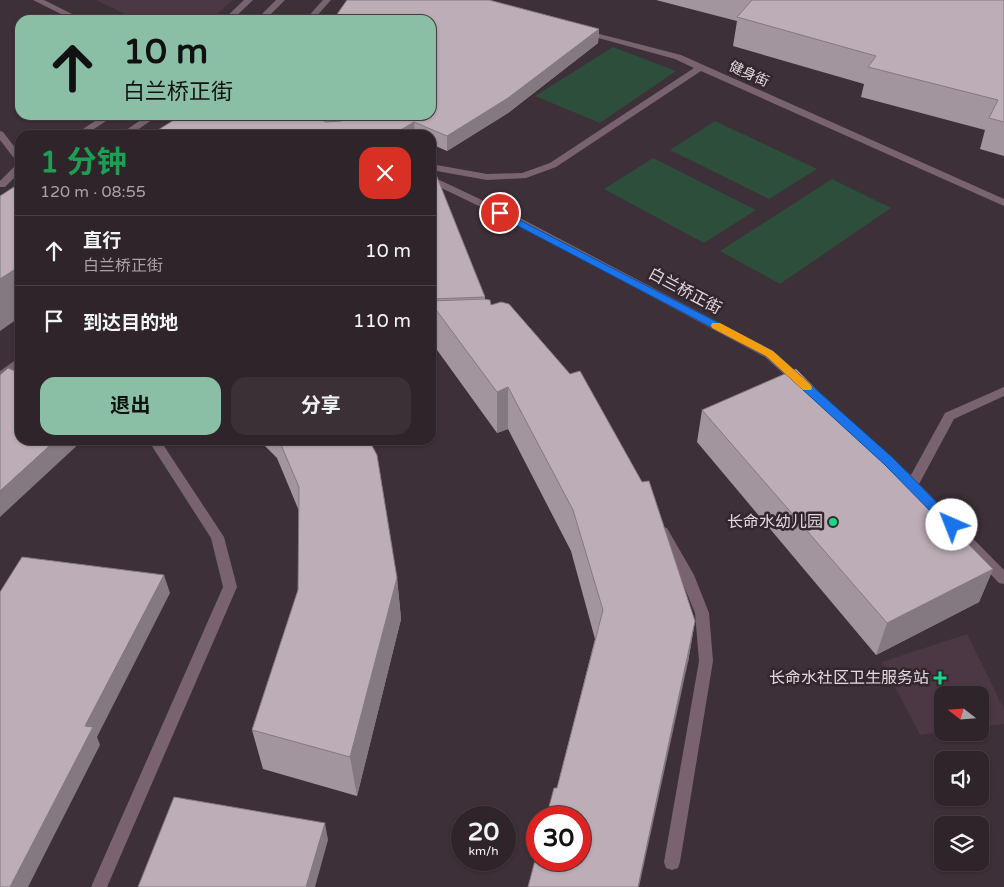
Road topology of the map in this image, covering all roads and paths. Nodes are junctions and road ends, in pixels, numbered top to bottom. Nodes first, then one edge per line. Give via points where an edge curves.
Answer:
1 (38, 0) edge
2 (248, 0) edge
3 (281, 0) edge
4 (327, 0) edge
5 (70, 15) edge
6 (232, 15) edge
7 (265, 15) edge
8 (314, 15) edge
9 (575, 28) edge
10 (701, 67) junction
11 (102, 120) edge
12 (146, 120) edge
13 (87, 130) edge
14 (132, 130) edge
15 (0, 134) edge
16 (15, 154) edge
17 (436, 168) edge
18 (15, 171) edge
19 (15, 176) edge
20 (436, 181) edge
21 (1, 185) edge
22 (1004, 203) edge
23 (15, 365) edge
24 (0, 377) edge
25 (1004, 391) edge
26 (811, 392) edge
27 (846, 423) edge
28 (157, 445) edge
29 (912, 485) junction
30 (653, 517) edge
31 (1004, 579) edge
32 (672, 862) dead end
33 (99, 887) edge

1 - 5 street
2 - 6 street
3 - 7 street
4 - 8 street
9 - 10 street, 健身街 via 678,57
10 - 17 street via 553,165 522,176 488,177
10 - 22 street, 健身街
11 - 13 street
12 - 14 street
15 - 16 street
18 - 21 street
19 - 21 street
20 - 26 street, 白兰桥正街 via 518,221 769,354
23 - 24 street
25 - 29 street via 949,416
27 - 29 street
28 - 33 street via 217,537 230,587
29 - 31 street
30 - 32 street via 687,575 702,613 706,662

